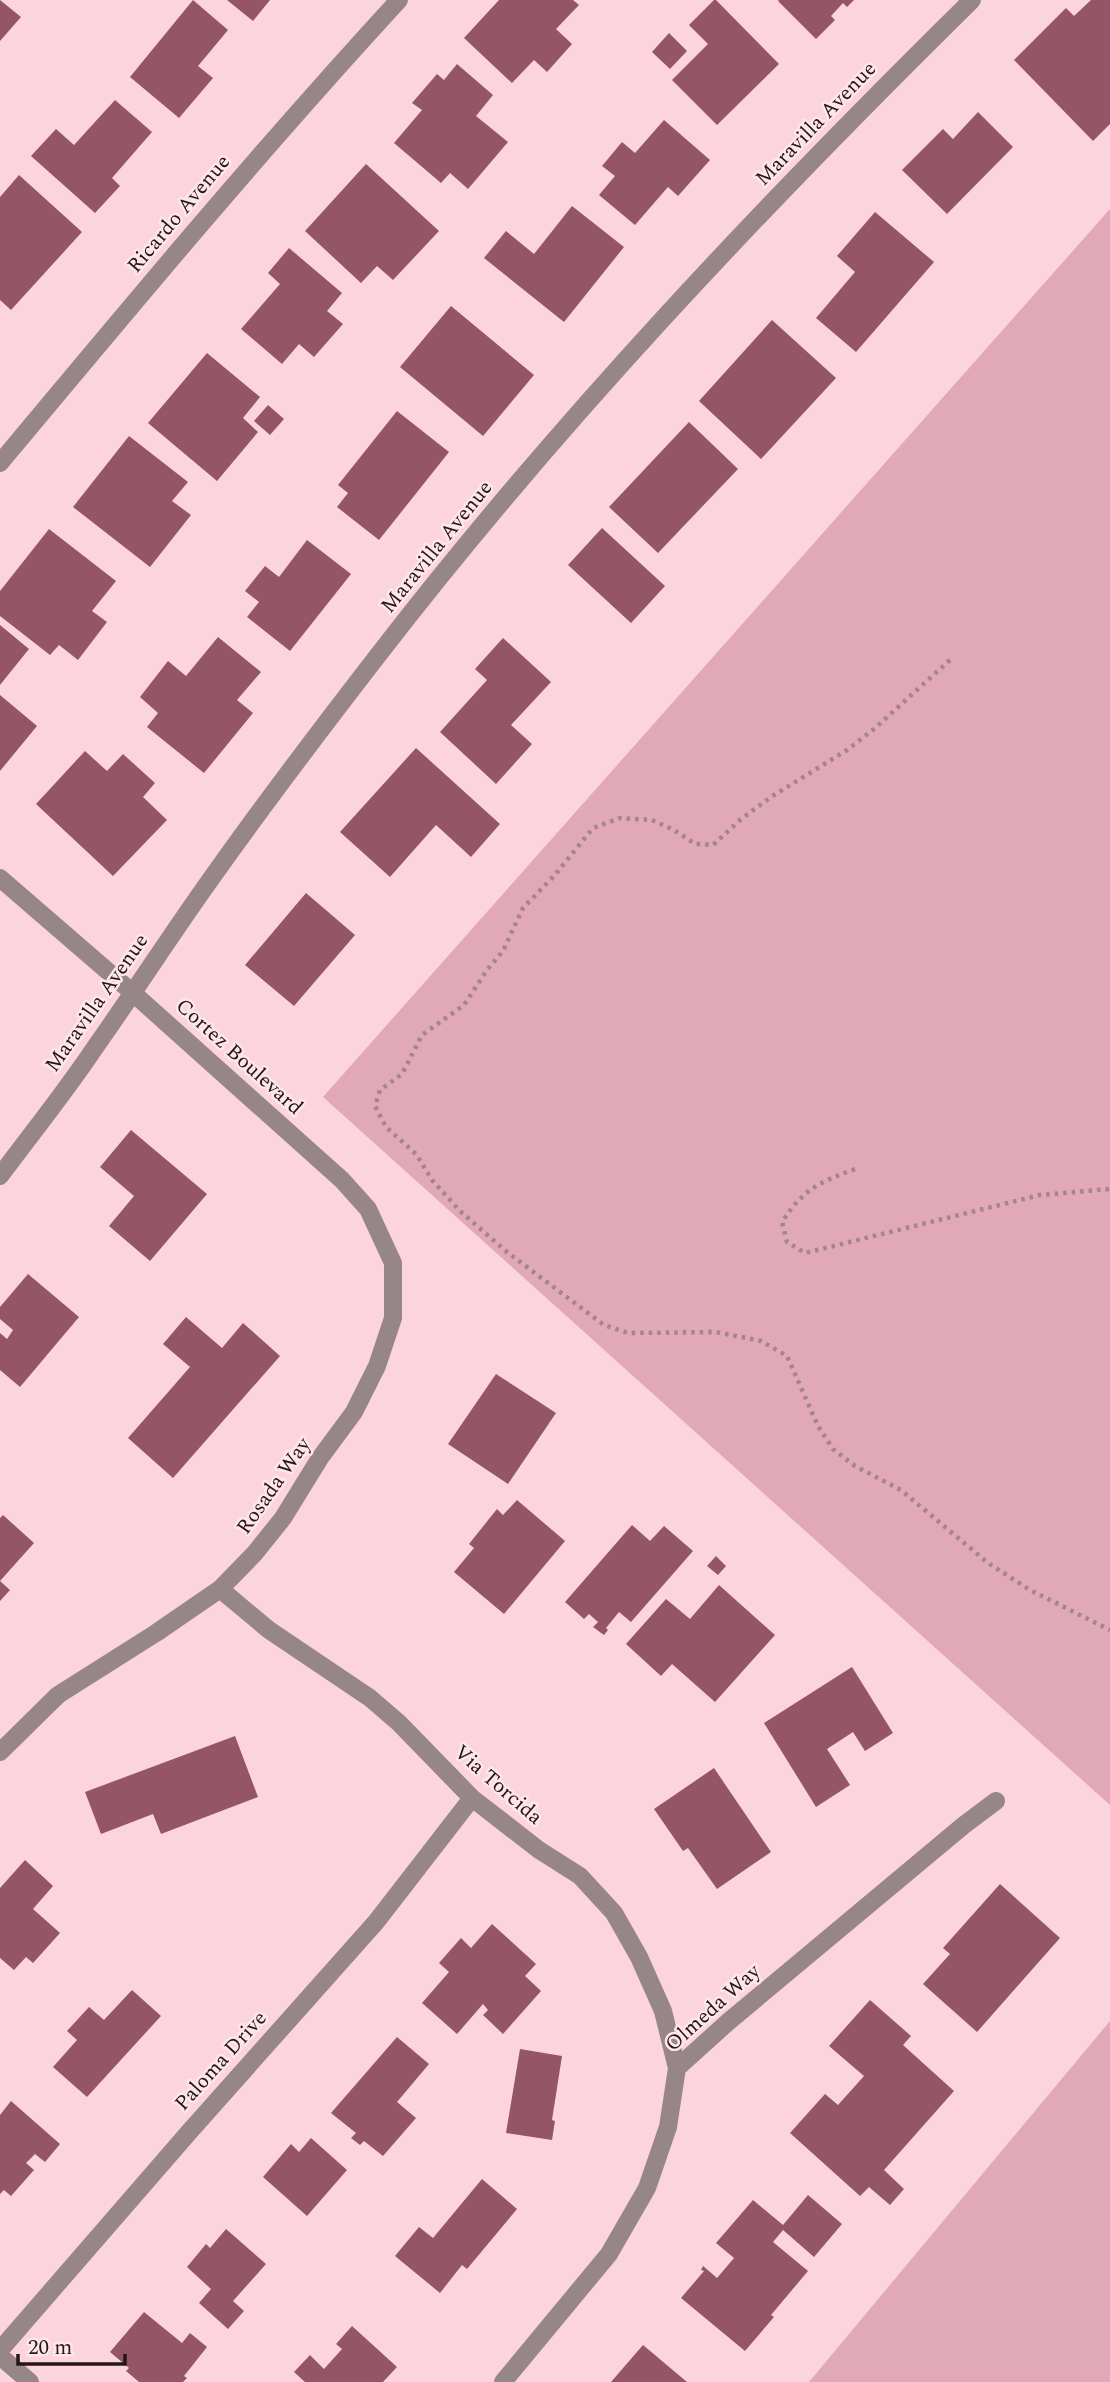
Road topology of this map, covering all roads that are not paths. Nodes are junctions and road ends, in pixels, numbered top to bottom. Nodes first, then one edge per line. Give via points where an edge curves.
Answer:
1 (399, 0) edge
2 (972, 0) edge
3 (0, 463) edge
4 (0, 878) edge
5 (132, 993) junction
6 (0, 1176) edge
7 (393, 1304) joint
8 (220, 1589) junction
9 (0, 1752) edge
10 (471, 1798) junction
11 (996, 1801) dead end
12 (677, 2068) junction
13 (0, 2350) edge
14 (0, 2356) edge
15 (30, 2382) edge
16 (503, 2382) edge

1 - 3 street, Ricardo Avenue via 190,235
2 - 5 street, Maravilla Avenue via 830,140 540,457 300,757
4 - 5 street, Cortez Boulevard
5 - 6 street, Maravilla Avenue
5 - 7 street, Cortez Boulevard via 342,1180 368,1209 393,1263
7 - 8 street, Rosada Way via 377,1366 354,1412 283,1518
8 - 9 street, Rosada Way via 58,1695
8 - 10 street, Via Torcida via 269,1630 370,1698
10 - 12 street, Via Torcida via 580,1876 614,1913 663,2011
10 - 13 street, Paloma Drive via 376,1922
11 - 12 street, Olmeda Way
12 - 16 street, Olmeda Way via 668,2127 647,2188 609,2254
14 - 15 street

